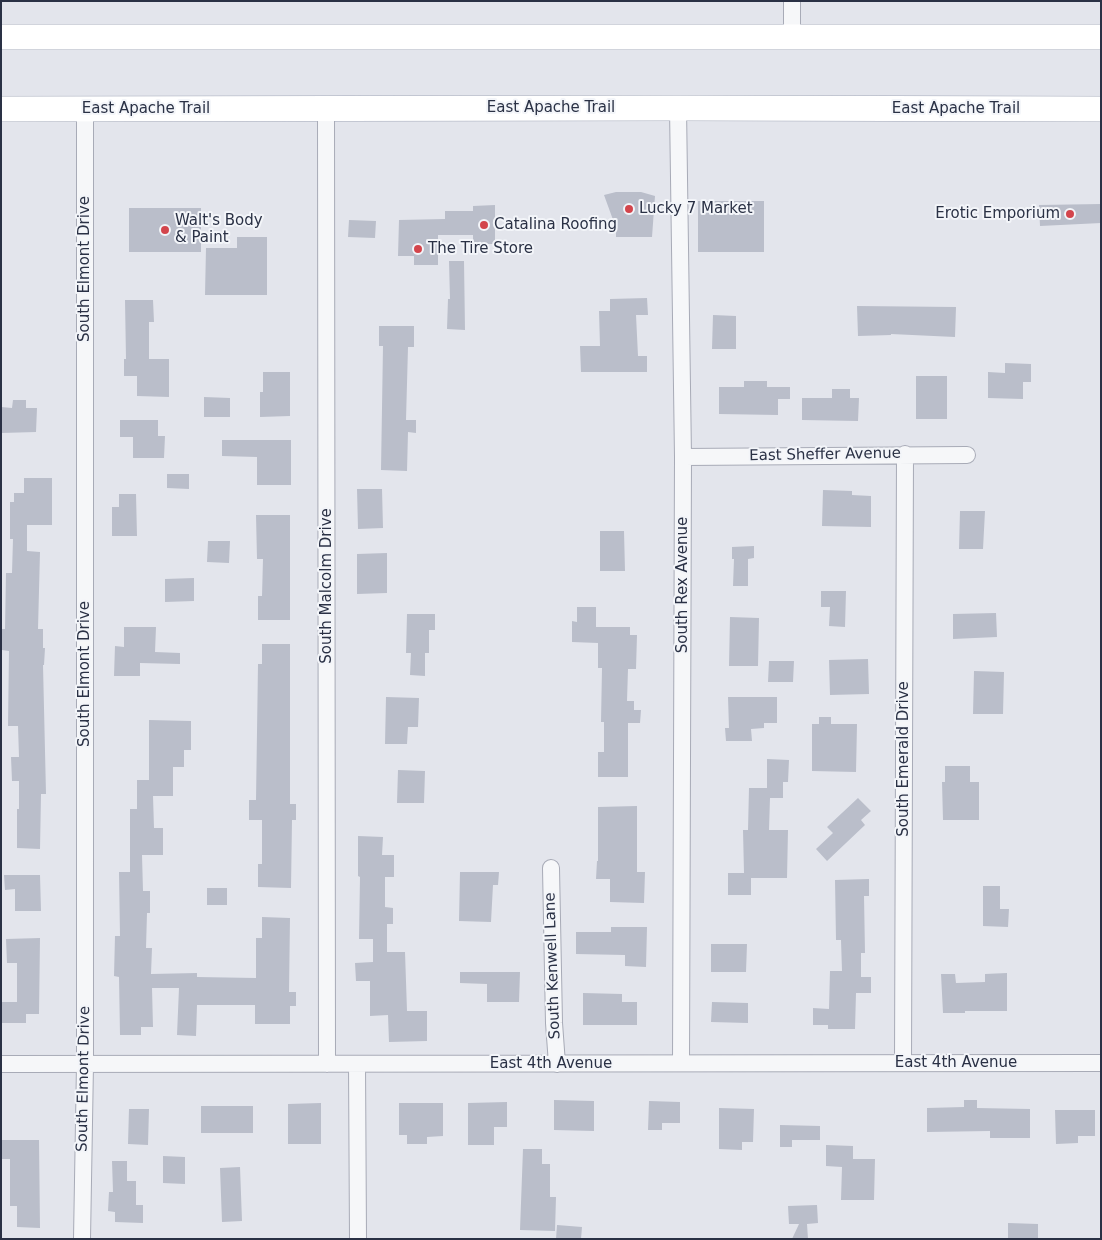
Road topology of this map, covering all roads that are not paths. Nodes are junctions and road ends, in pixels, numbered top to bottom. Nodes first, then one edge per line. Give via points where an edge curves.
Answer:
1 (792, 1) edge
2 (1, 37) edge
3 (792, 37) junction
4 (1101, 37) edge
5 (326, 108) junction
6 (678, 108) junction
7 (1, 109) edge
8 (1101, 109) edge
9 (85, 110) junction
10 (905, 454) junction
11 (967, 455) dead end
12 (683, 457) junction
13 (551, 868) dead end
14 (682, 1063) junction
15 (1, 1064) edge
16 (85, 1064) junction
17 (327, 1064) junction
18 (358, 1064) junction
19 (557, 1064) junction
20 (903, 1064) junction
21 (1101, 1064) edge
22 (82, 1239) edge
23 (358, 1239) edge

1 - 3 street
2 - 3 main road
3 - 4 main road
5 - 6 main road, East Apache Trail
5 - 9 main road, East Apache Trail
5 - 17 street, South Malcolm Drive
6 - 8 main road, East Apache Trail
6 - 12 street, South Rex Avenue
7 - 9 main road, East Apache Trail
9 - 16 street, South Elmont Drive
10 - 11 street, East Sheffer Avenue
10 - 12 street, East Sheffer Avenue
10 - 20 street, South Emerald Drive
12 - 14 street, South Rex Avenue
13 - 19 street, South Kenwell Lane
14 - 19 street, East 4th Avenue
14 - 20 street, East 4th Avenue
15 - 16 street, East 4th Avenue
16 - 17 street, East 4th Avenue
16 - 22 street, South Elmont Drive
17 - 18 street, East 4th Avenue
18 - 19 street, East 4th Avenue
18 - 23 street
20 - 21 street, East 4th Avenue

